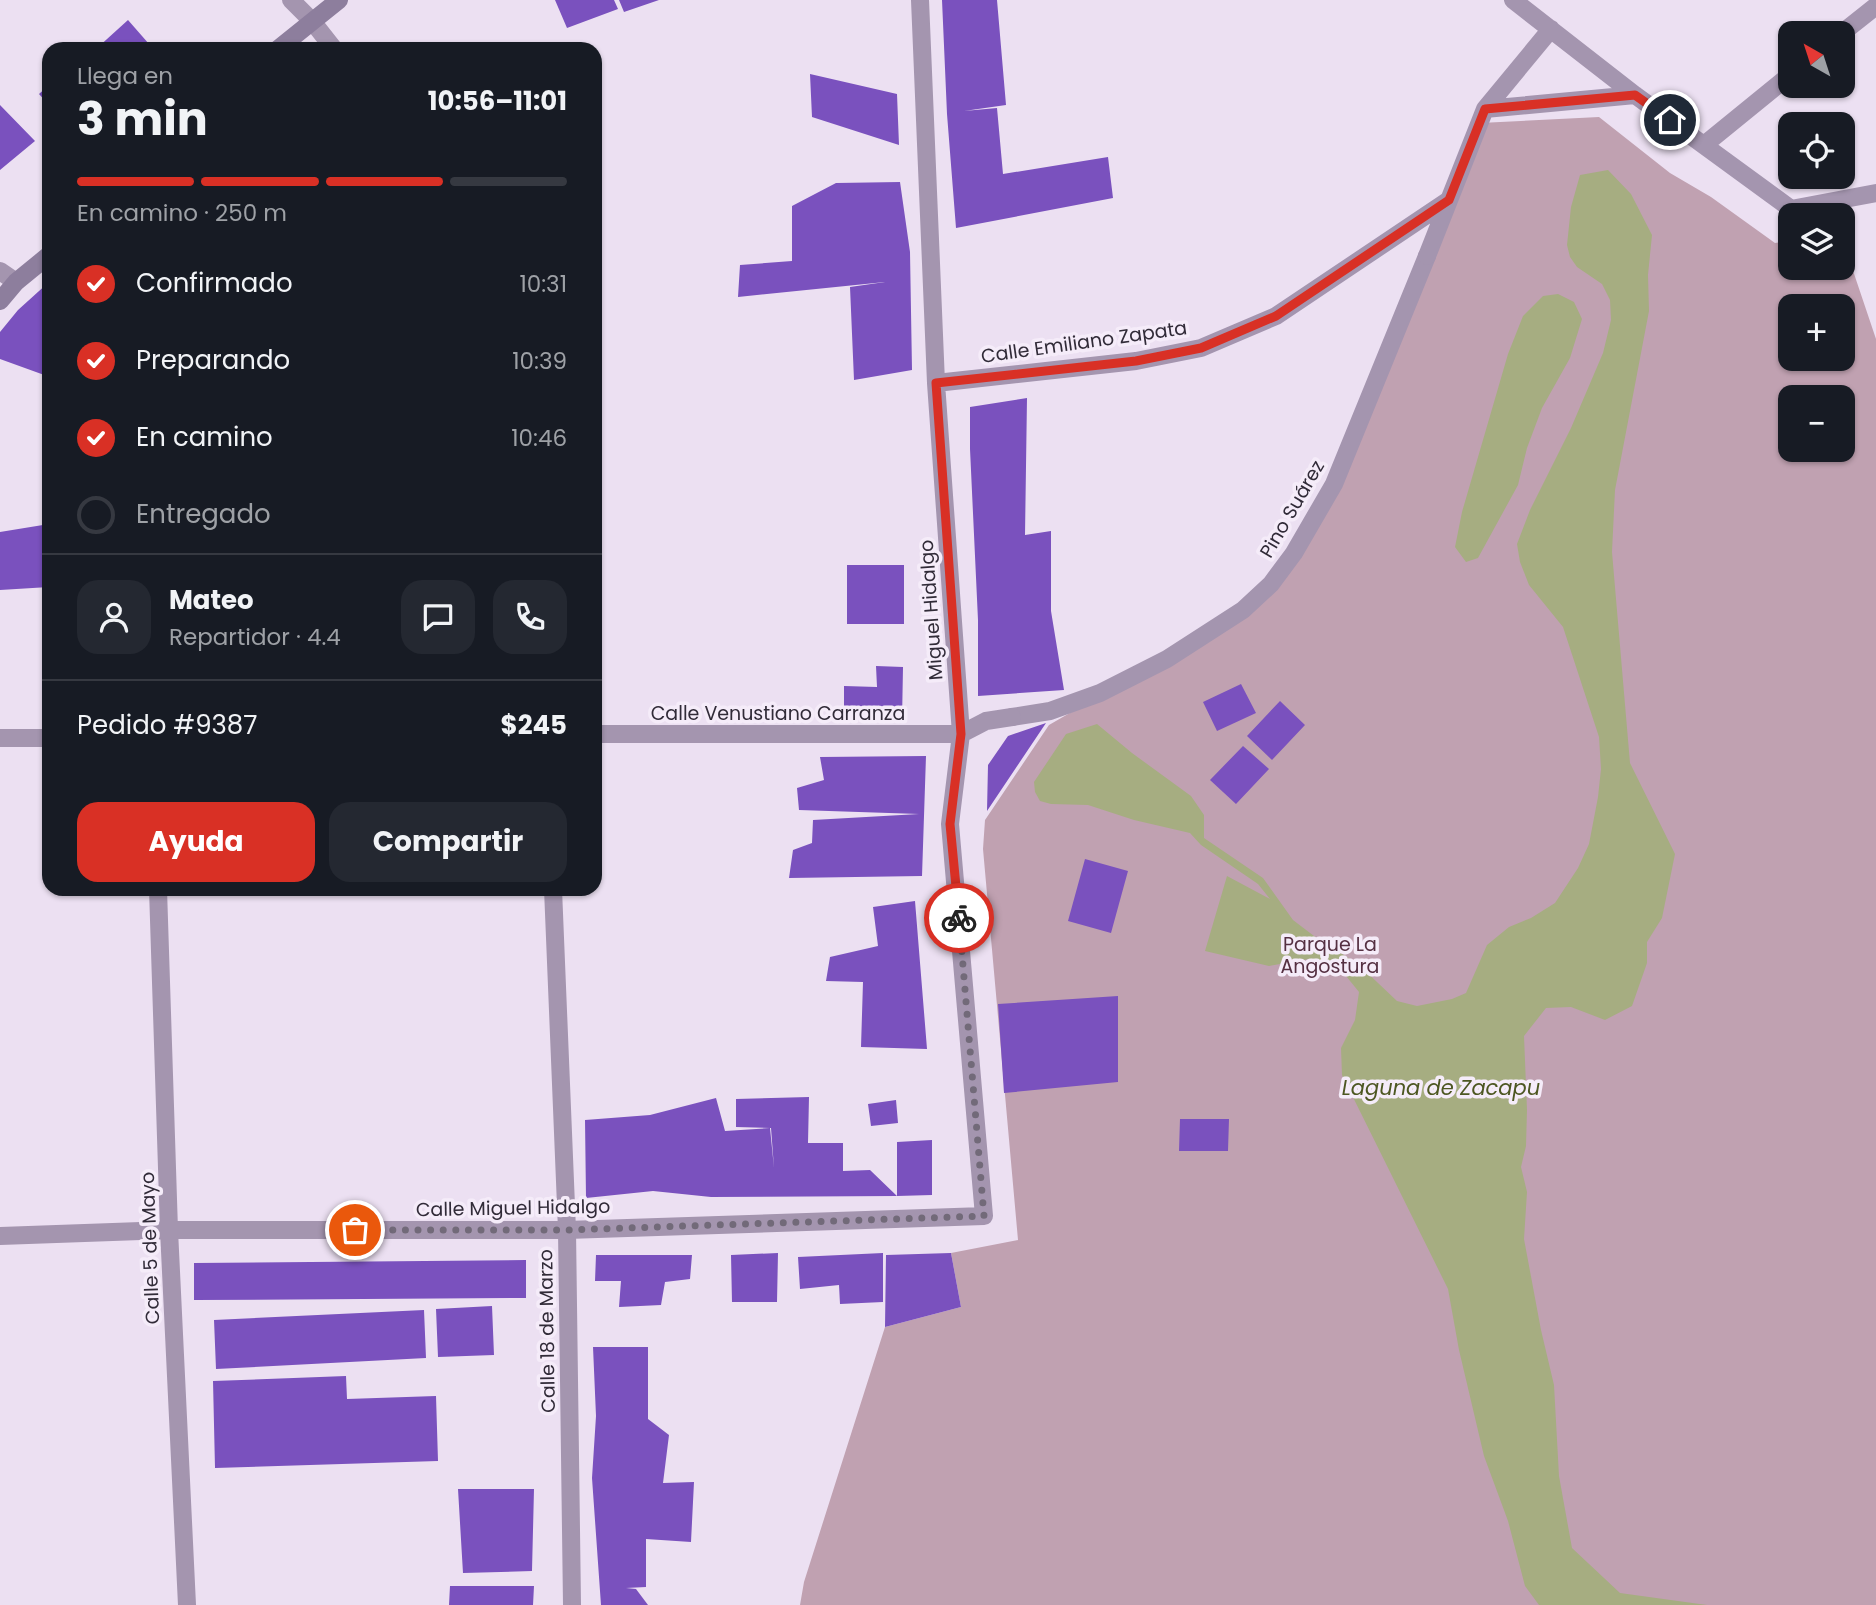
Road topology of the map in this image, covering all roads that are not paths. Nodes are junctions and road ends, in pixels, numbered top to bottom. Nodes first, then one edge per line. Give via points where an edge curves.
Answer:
1 (291, 0) edge
2 (339, 0) edge
3 (920, 0) edge
4 (1513, 0) edge
5 (1876, 6) edge
6 (312, 21) junction
7 (1855, 23) edge
8 (1551, 29) junction
9 (286, 42) edge
10 (328, 42) edge
11 (1778, 85) edge
12 (1635, 95) junction
13 (1485, 109) junction
14 (1704, 145) junction
15 (1876, 193) edge
16 (1449, 200) junction
17 (42, 261) edge
18 (0, 271) edge
19 (16, 282) junction
20 (0, 301) edge
21 (936, 383) junction
22 (602, 734) edge
23 (961, 734) junction
24 (0, 738) edge
25 (42, 738) edge
26 (158, 896) edge
27 (553, 896) edge
28 (984, 1216) joint
29 (169, 1230) junction
30 (567, 1230) junction
31 (0, 1236) edge
32 (187, 1605) edge
33 (572, 1605) edge

1 - 6 street
2 - 6 main road
3 - 21 street, Miguel Hidalgo
4 - 8 street
5 - 7 street
6 - 9 main road
6 - 10 street
8 - 12 street
8 - 13 street, Pino Suárez
11 - 14 street
12 - 13 street
12 - 14 street
13 - 16 street, Pino Suárez
14 - 15 street via 1791,209
16 - 21 street, Calle Emiliano Zapata via 1276,316 1201,348 1136,361
16 - 23 street, Pino Suárez via 1334,484 1271,584 1243,610 1167,659 1100,693 1050,711 986,721
17 - 19 main road
18 - 19 street
19 - 20 main road
21 - 23 street, Miguel Hidalgo
22 - 23 street, Calle Venustiano Carranza
23 - 28 street, Miguel Hidalgo via 950,824
24 - 25 street
26 - 29 street, Calle 5 de Mayo
27 - 30 street, Calle 18 de Marzo
28 - 30 street, Calle Miguel Hidalgo
29 - 30 street, Calle Miguel Hidalgo
29 - 31 street, Calle Miguel Hidalgo
29 - 32 street, Calle 5 de Mayo
30 - 33 street, Calle 18 de Marzo

